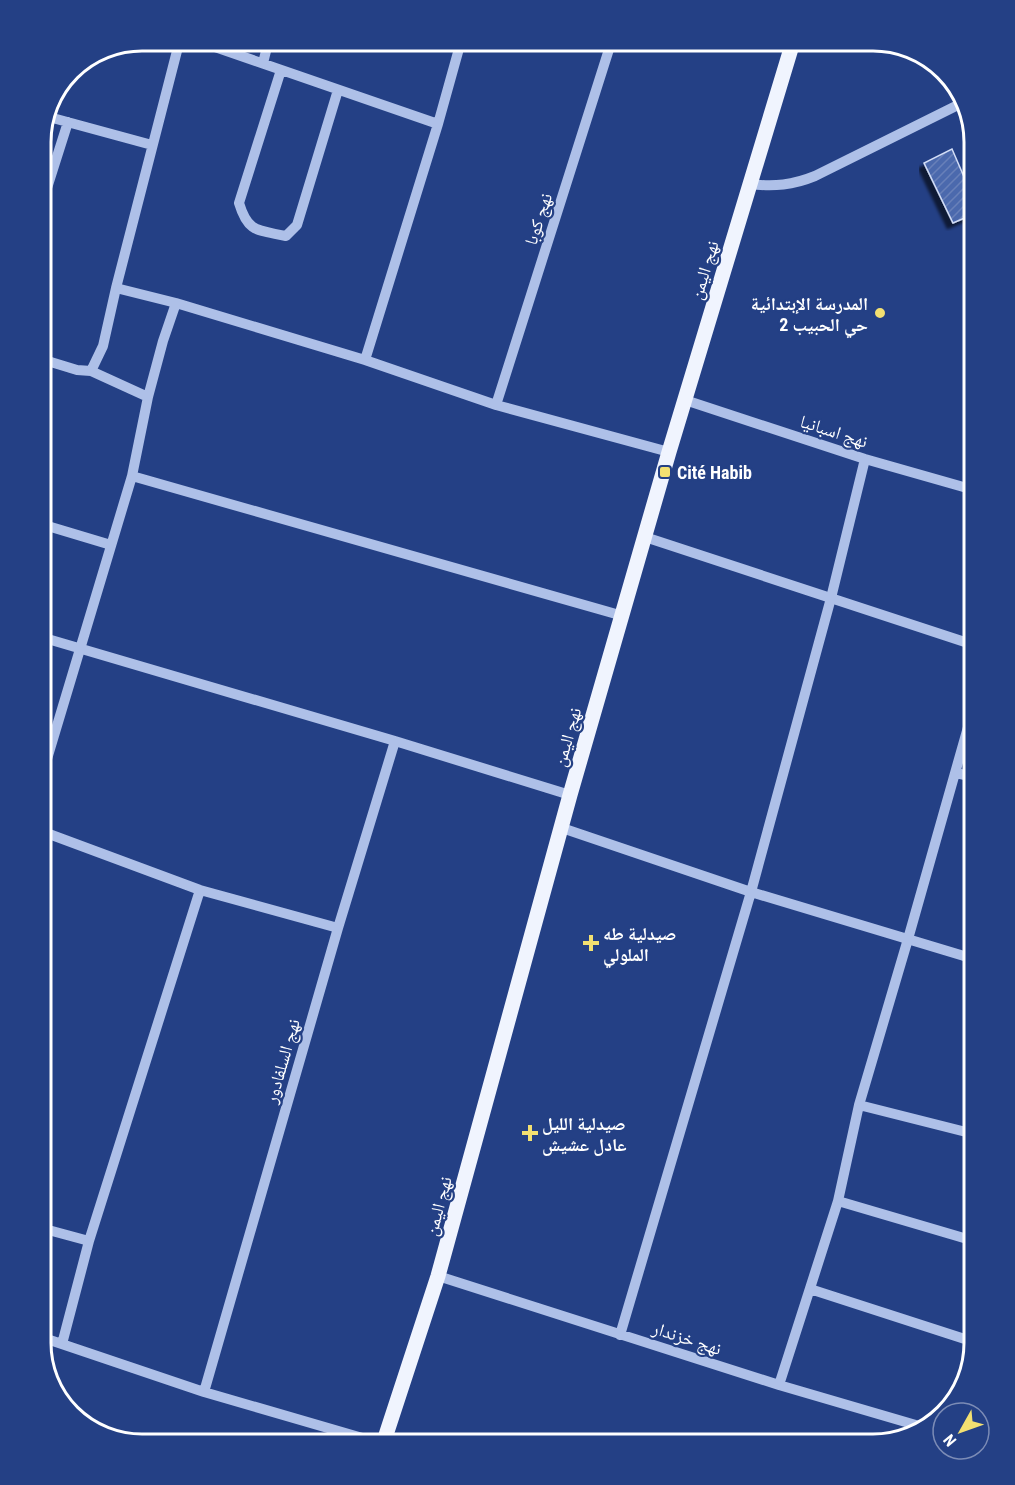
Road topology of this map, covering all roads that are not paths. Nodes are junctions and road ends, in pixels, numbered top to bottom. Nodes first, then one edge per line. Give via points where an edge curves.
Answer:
1 (177, 51) edge
2 (227, 51) edge
3 (266, 51) edge
4 (458, 51) edge
5 (608, 51) edge
6 (791, 51) edge
7 (262, 63) junction
8 (281, 70) junction
9 (338, 90) junction
10 (956, 106) edge
11 (55, 118) edge
12 (68, 122) junction
13 (438, 124) junction
14 (152, 145) junction
15 (51, 176) edge
16 (750, 183) junction
17 (116, 288) junction
18 (176, 303) junction
19 (365, 360) junction
20 (51, 362) edge
21 (91, 371) junction
22 (148, 397) junction
23 (685, 400) junction
24 (496, 405) junction
25 (669, 452) junction
26 (865, 459) junction
27 (132, 476) junction
28 (964, 487) edge
29 (51, 527) edge
30 (645, 537) junction
31 (111, 545) junction
32 (831, 598) junction
33 (622, 615) junction
34 (51, 640) edge
35 (964, 641) edge
36 (80, 648) junction
37 (395, 741) junction
38 (964, 744) edge
39 (51, 745) edge
40 (956, 772) junction
41 (964, 774) edge
42 (570, 795) junction
43 (561, 828) junction
44 (51, 835) edge
45 (200, 890) junction
46 (751, 892) junction
47 (338, 928) junction
48 (908, 939) junction
49 (964, 955) edge
50 (859, 1105) junction
51 (964, 1131) edge
52 (838, 1201) junction
53 (51, 1231) edge
54 (964, 1238) edge
55 (89, 1241) junction
56 (438, 1276) junction
57 (810, 1289) junction
58 (620, 1335) junction
59 (964, 1338) edge
60 (51, 1340) edge
61 (62, 1344) junction
62 (779, 1385) junction
63 (204, 1392) junction
64 (913, 1424) edge
65 (349, 1434) edge
66 (386, 1434) edge

1 - 14 street
2 - 7 street
3 - 7 street
4 - 13 street
5 - 24 street, نهج كوبا
6 - 16 main road, نهج اليمن
7 - 8 street
8 - 9 street
8 - 9 street via 239,203 243,217 254,229 286,236 297,225
9 - 13 street
10 - 16 street via 800,182 783,186
11 - 12 street
12 - 14 street
12 - 15 street
13 - 19 street
14 - 17 street
16 - 23 main road, نهج اليمن
17 - 18 street
17 - 21 street via 103,346
18 - 19 street
18 - 22 street
19 - 24 street
20 - 21 street
21 - 22 street
22 - 27 street
23 - 25 main road, نهج اليمن
23 - 26 street, نهج اسبانيا
24 - 25 street
25 - 30 main road, نهج اليمن
26 - 28 street, نهج اسبانيا
26 - 32 street
27 - 31 street
27 - 33 street
29 - 31 street
30 - 32 street
30 - 33 main road, نهج اليمن
31 - 36 street
32 - 35 street
32 - 46 street
33 - 42 main road, نهج اليمن
34 - 36 street
36 - 37 street
36 - 39 street
37 - 42 street
37 - 47 street, نهج السلفادور
38 - 40 street
40 - 41 street
40 - 48 street
42 - 43 main road, نهج اليمن
43 - 46 street
43 - 56 main road, نهج اليمن
44 - 45 street
45 - 47 street
45 - 55 street
46 - 48 street
46 - 58 street
47 - 63 street, نهج السلفادور
48 - 49 street
48 - 50 street
50 - 51 street
50 - 52 street
52 - 54 street
52 - 57 street
53 - 55 street
55 - 61 street
56 - 58 street, نهج خزندار
56 - 66 main road, نهج اليمن
57 - 59 street
57 - 62 street
58 - 62 street, نهج خزندار
60 - 61 street
61 - 63 street
62 - 64 street, نهج خزندار
63 - 65 street

